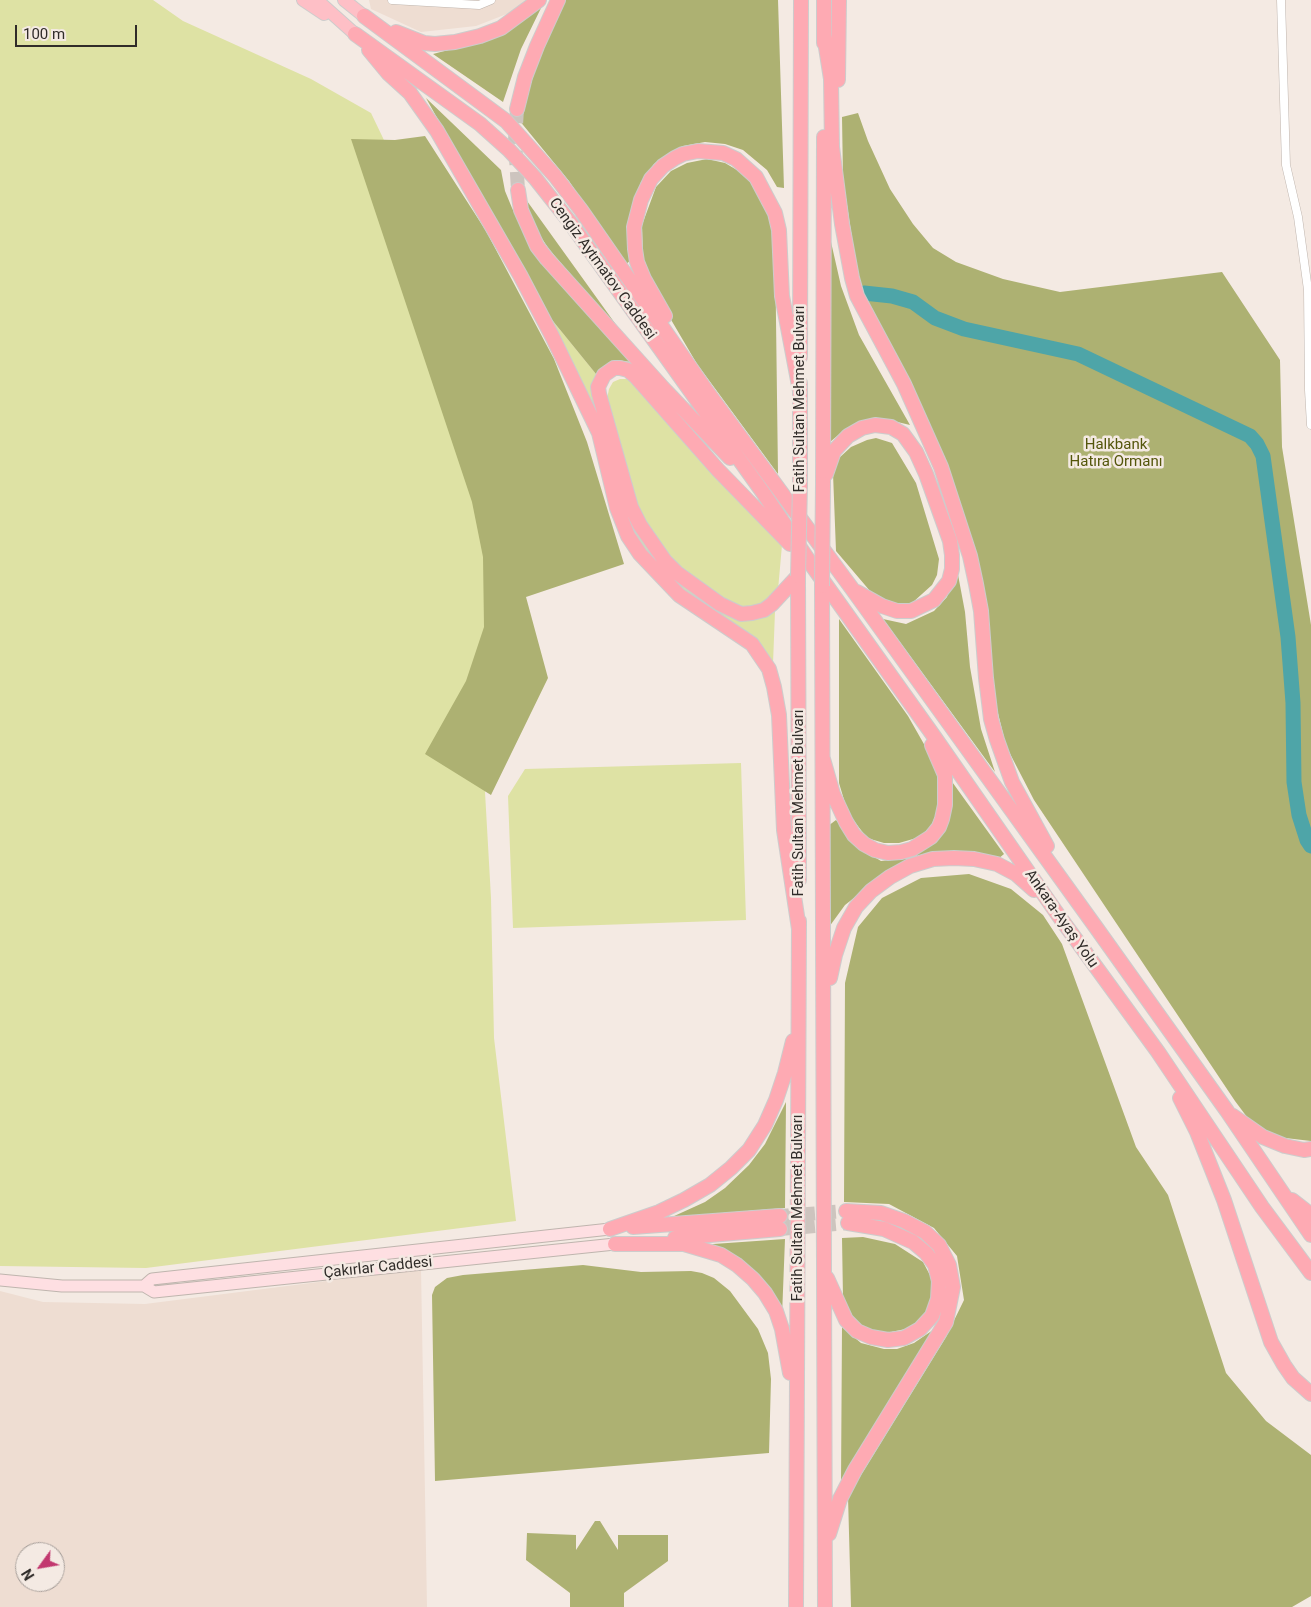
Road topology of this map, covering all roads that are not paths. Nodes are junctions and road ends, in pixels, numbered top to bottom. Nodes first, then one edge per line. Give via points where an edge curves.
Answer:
1 (303, 0) edge
2 (317, 0) edge
3 (344, 0) edge
4 (392, 0) edge
5 (490, 0) edge
6 (539, 0) edge
7 (558, 0) edge
8 (801, 0) edge
9 (824, 0) edge
10 (839, 0) edge
11 (1281, 0) edge
12 (364, 16) junction
13 (342, 22) junction
14 (355, 34) junction
15 (824, 34) junction
16 (518, 109) tunnel mouth
17 (837, 180) junction
18 (518, 190) tunnel mouth
19 (800, 392) junction
20 (708, 393) junction
21 (1311, 425) edge
22 (822, 484) junction
23 (764, 494) junction
24 (812, 535) joint
25 (812, 564) junction
26 (798, 576) junction
27 (853, 590) junction
28 (823, 759) junction
29 (1060, 919) junction
30 (1095, 926) junction
31 (799, 929) junction
32 (824, 1008) junction
33 (799, 1018) junction
34 (1158, 1052) junction
35 (1226, 1111) junction
36 (1311, 1149) edge
37 (1280, 1190) junction
38 (1311, 1214) edge
39 (610, 1228) junction
40 (1311, 1235) edge
41 (537, 1236) junction
42 (615, 1244) junction
43 (539, 1252) junction
44 (824, 1273) junction
45 (1311, 1273) edge
46 (0, 1280) edge
47 (144, 1286) junction
48 (1311, 1394) edge
49 (796, 1406) junction
50 (825, 1546) junction
51 (796, 1607) edge
52 (825, 1607) edge

1 - 13 main road, Cengiz Aytmatov Caddesi via 318,12
2 - 13 main road, Cengiz Aytmatov Caddesi
3 - 12 main road, Cengiz Aytmatov Caddesi
4 - 5 street via 479,5
6 - 12 highway via 501,28 480,36 436,44 416,41
7 - 16 highway via 525,77
8 - 19 highway, Fatih Sultan Mehmet Bulvarı
9 - 15 highway, Fatih Sultan Mehmet Bulvarı
10 - 17 highway
11 - 21 street via 1286,165 1298,217 1308,290
12 - 20 highway, Cengiz Aytmatov Caddesi via 487,105 520,134 582,210
13 - 14 main road, Cengiz Aytmatov Caddesi
14 - 23 highway, Cengiz Aytmatov Caddesi via 480,124 535,178
14 - 31 highway via 424,111 520,274 599,433 617,508 628,536 678,595 752,644 769,669 778,714 784,830
15 - 17 highway via 831,79 832,147
15 - 22 highway, Fatih Sultan Mehmet Bulvarı
17 - 30 highway via 857,296 932,445 970,556 981,612 991,719 997,740 1012,782 1034,824
18 - 23 highway via 524,218 547,259
19 - 20 highway via 782,296 779,230 775,213 756,177 736,158 723,153 698,151 675,158 651,179 641,200 634,239 644,279
19 - 26 highway, Fatih Sultan Mehmet Bulvarı, bridge
20 - 24 highway, Cengiz Aytmatov Caddesi
22 - 27 highway via 834,451 848,436 875,425 891,427 904,434 916,452 950,541 952,569 949,581 934,600 910,611 897,611
22 - 28 highway, Fatih Sultan Mehmet Bulvarı, bridge
23 - 25 highway, Cengiz Aytmatov Caddesi
24 - 27 highway, Ankara-Ayaş Yolu
25 - 26 highway via 718,470 628,370 614,368 604,375 598,394 631,507 665,561 720,604 741,614 764,610
25 - 28 highway via 940,762 946,789 939,827 923,844 901,852 888,853 864,844 846,822 833,794
25 - 29 highway, Ankara-Ayaş Yolu
26 - 31 highway, Fatih Sultan Mehmet Bulvarı
27 - 30 highway, Ankara-Ayaş Yolu
28 - 32 highway, Fatih Sultan Mehmet Bulvarı
29 - 32 highway via 1031,886 997,864 954,858 933,859 910,866 871,891 856,907 844,928 835,955
29 - 34 highway, Ankara-Ayaş Yolu
30 - 35 highway, Ankara-Ayaş Yolu
31 - 33 highway, Fatih Sultan Mehmet Bulvarı
32 - 44 highway, Fatih Sultan Mehmet Bulvarı
33 - 39 highway via 776,1100 749,1150 710,1185 684,1200 660,1212
33 - 49 highway, Fatih Sultan Mehmet Bulvarı
34 - 45 highway, Ankara-Ayaş Yolu via 1262,1207
34 - 48 highway via 1197,1132 1224,1200 1271,1342 1293,1378
35 - 36 highway via 1263,1137 1285,1146
35 - 37 highway, Ankara-Ayaş Yolu
37 - 38 highway
37 - 40 highway, Ankara-Ayaş Yolu
39 - 41 main road, Çakırlar Caddesi
39 - 42 highway via 780,1222
41 - 43 main road
41 - 47 main road, Çakırlar Caddesi via 152,1279
42 - 43 main road, Çakırlar Caddesi
42 - 49 highway via 684,1244 721,1255 753,1278 776,1311
43 - 47 main road, Çakırlar Caddesi via 154,1292
44 - 50 highway, Fatih Sultan Mehmet Bulvarı
44 - 50 highway via 846,1320 871,1337 904,1338 932,1316 938,1299 939,1281 935,1265 926,1253 913,1242 847,1217 881,1213 925,1232 939,1245 949,1265 953,1287 946,1322 855,1470 840,1499
46 - 47 main road, Çakırlar Caddesi via 62,1286
49 - 51 highway, Fatih Sultan Mehmet Bulvarı
50 - 52 highway, Fatih Sultan Mehmet Bulvarı

